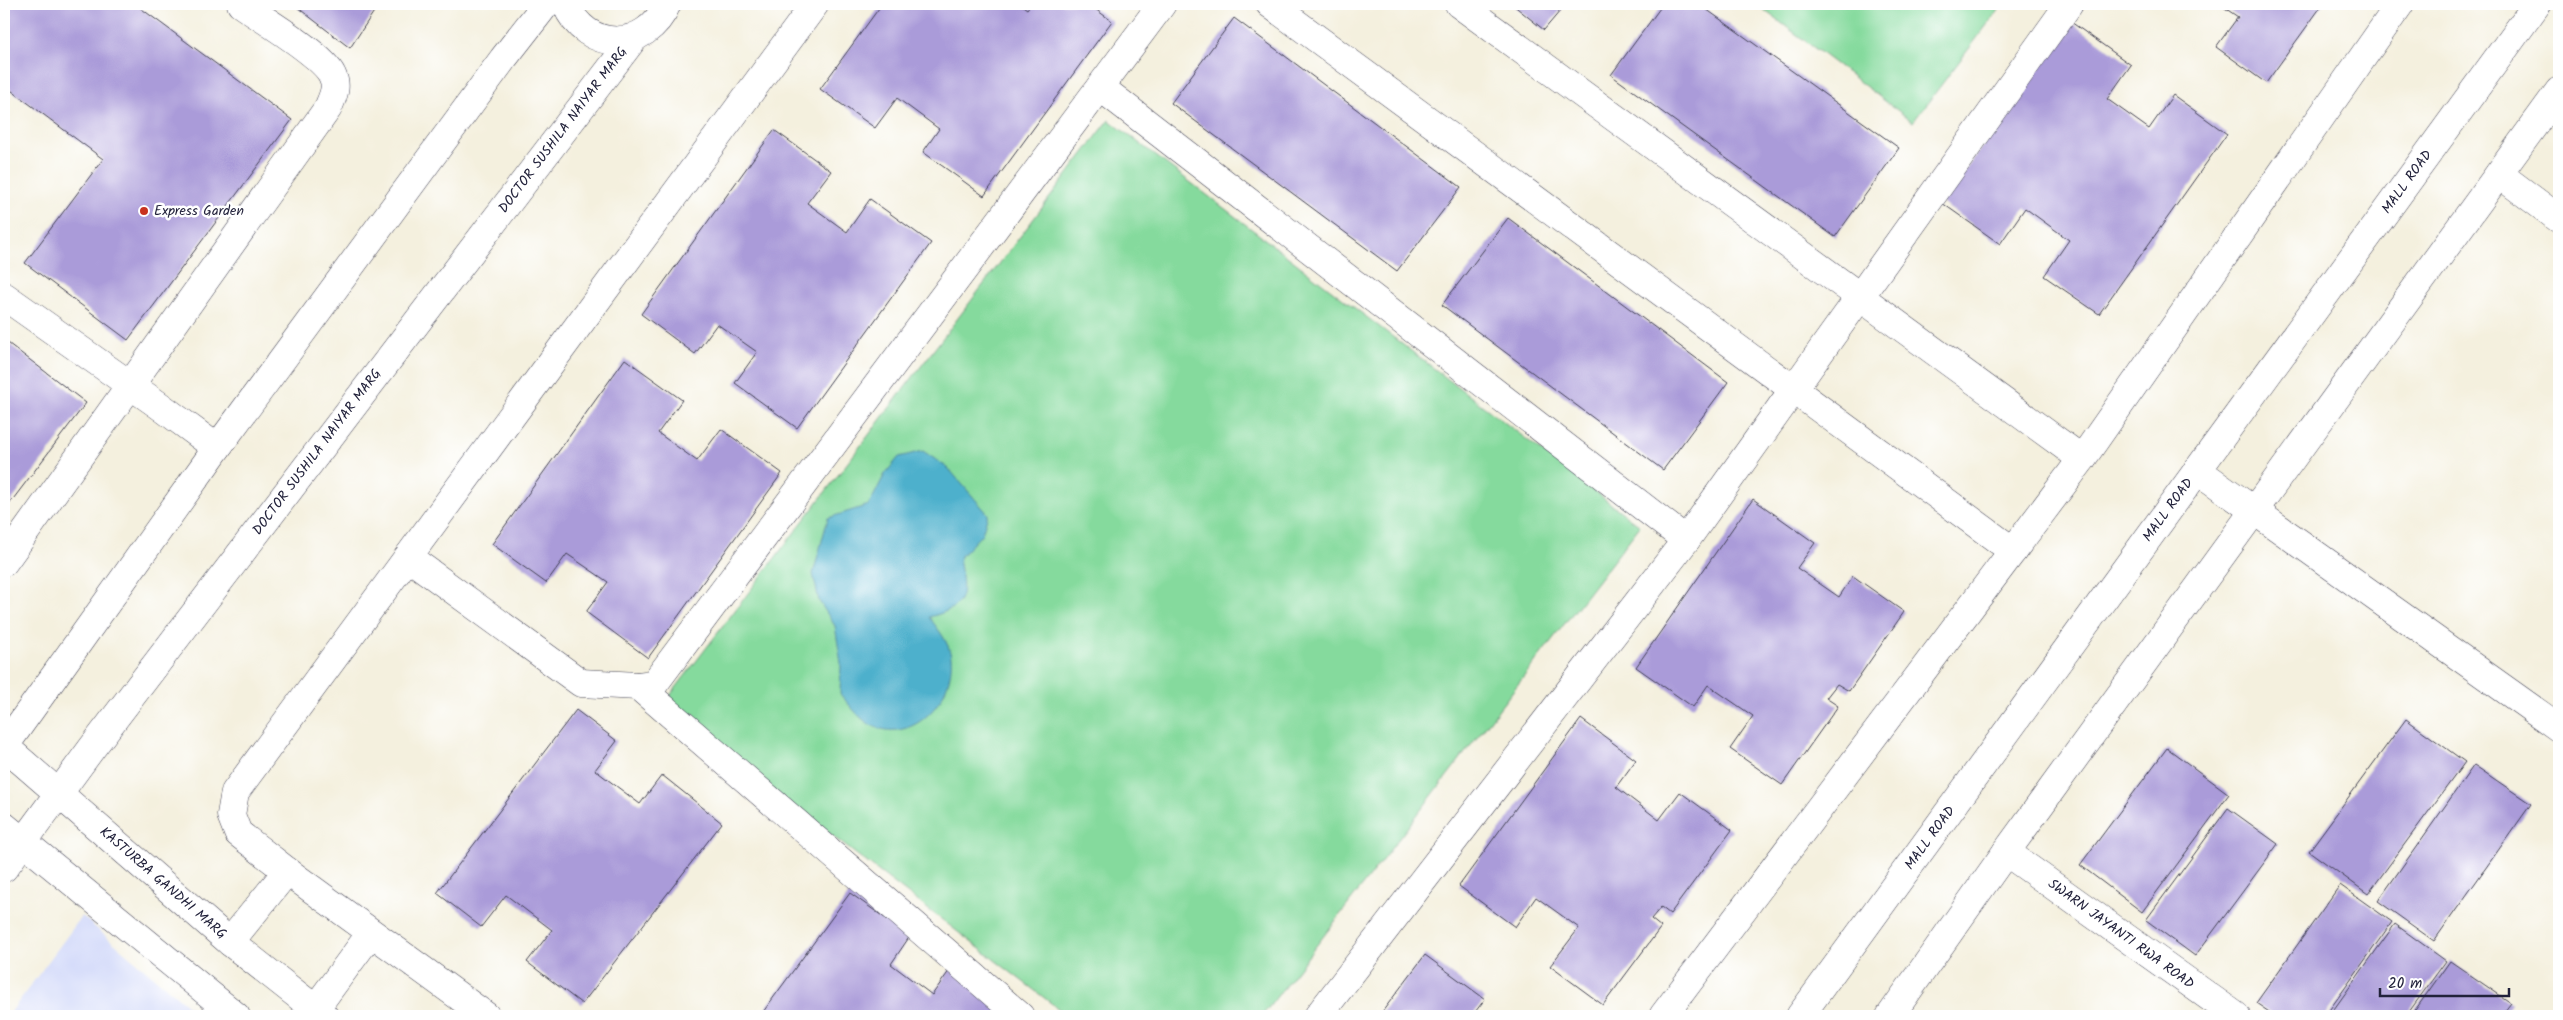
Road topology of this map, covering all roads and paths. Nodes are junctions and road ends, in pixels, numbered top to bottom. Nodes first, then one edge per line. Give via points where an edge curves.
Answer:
1 (241, 4) edge
2 (546, 4) edge
3 (566, 4) edge
4 (667, 4) edge
5 (815, 4) edge
6 (1162, 4) edge
7 (1270, 4) edge
8 (1459, 4) edge
9 (2069, 4) edge
10 (2400, 4) edge
11 (2537, 4) edge
12 (634, 38) junction
13 (1100, 87) junction
14 (2559, 91) edge
15 (2499, 174) junction
16 (2559, 219) edge
17 (4, 296) edge
18 (1858, 296) junction
19 (129, 386) junction
20 (1792, 389) junction
21 (217, 448) junction
22 (2082, 459) junction
23 (2197, 470) junction
24 (2254, 511) junction
25 (1686, 540) junction
26 (2013, 551) junction
27 (408, 557) junction
28 (4, 562) edge
29 (638, 686) junction
30 (2559, 728) edge
31 (4, 747) edge
32 (59, 793) junction
33 (14, 834) edge
34 (2006, 852) junction
35 (4, 868) edge
36 (286, 871) junction
37 (371, 933) junction
38 (230, 942) junction
39 (319, 1012) edge
40 (236, 1016) edge
41 (486, 1016) edge
42 (1020, 1016) edge
43 (1318, 1016) edge
44 (1662, 1016) edge
45 (1800, 1016) edge
46 (1890, 1016) edge
47 (2236, 1016) edge

1 - 19 street via 314,55 332,74 336,89 328,108
2 - 21 street
3 - 12 street, DOCTOR SUSHILA NAIYAR MARG via 571,17 583,30 599,38 616,41
4 - 12 street, DOCTOR SUSHILA NAIYAR MARG via 662,16 649,30
5 - 27 street
6 - 13 street
7 - 20 street
8 - 18 street
9 - 18 street
10 - 22 street
11 - 23 street, MALL ROAD
12 - 32 street, DOCTOR SUSHILA NAIYAR MARG
13 - 25 street
13 - 29 street via 654,684
14 - 15 street
15 - 16 street
15 - 24 street
17 - 19 street
18 - 20 street
18 - 22 street
19 - 21 street
19 - 28 street
20 - 25 street
20 - 26 street
21 - 31 street
22 - 26 street
23 - 24 street
23 - 45 street, MALL ROAD
24 - 30 street
24 - 34 street
25 - 43 street
26 - 44 street
27 - 29 street via 581,683
27 - 36 street via 235,792 231,815 238,833
29 - 42 street
31 - 32 street, KASTURBA GANDHI MARG
32 - 33 street, DOCTOR SUSHILA NAIYAR MARG
32 - 38 street, KASTURBA GANDHI MARG
33 - 35 street, DOCTOR SUSHILA NAIYAR MARG
33 - 40 street
34 - 46 street
34 - 47 street, SWARN JAYANTI RWA ROAD
36 - 37 street
36 - 38 street
37 - 39 street
37 - 41 street
38 - 39 street, KASTURBA GANDHI MARG

